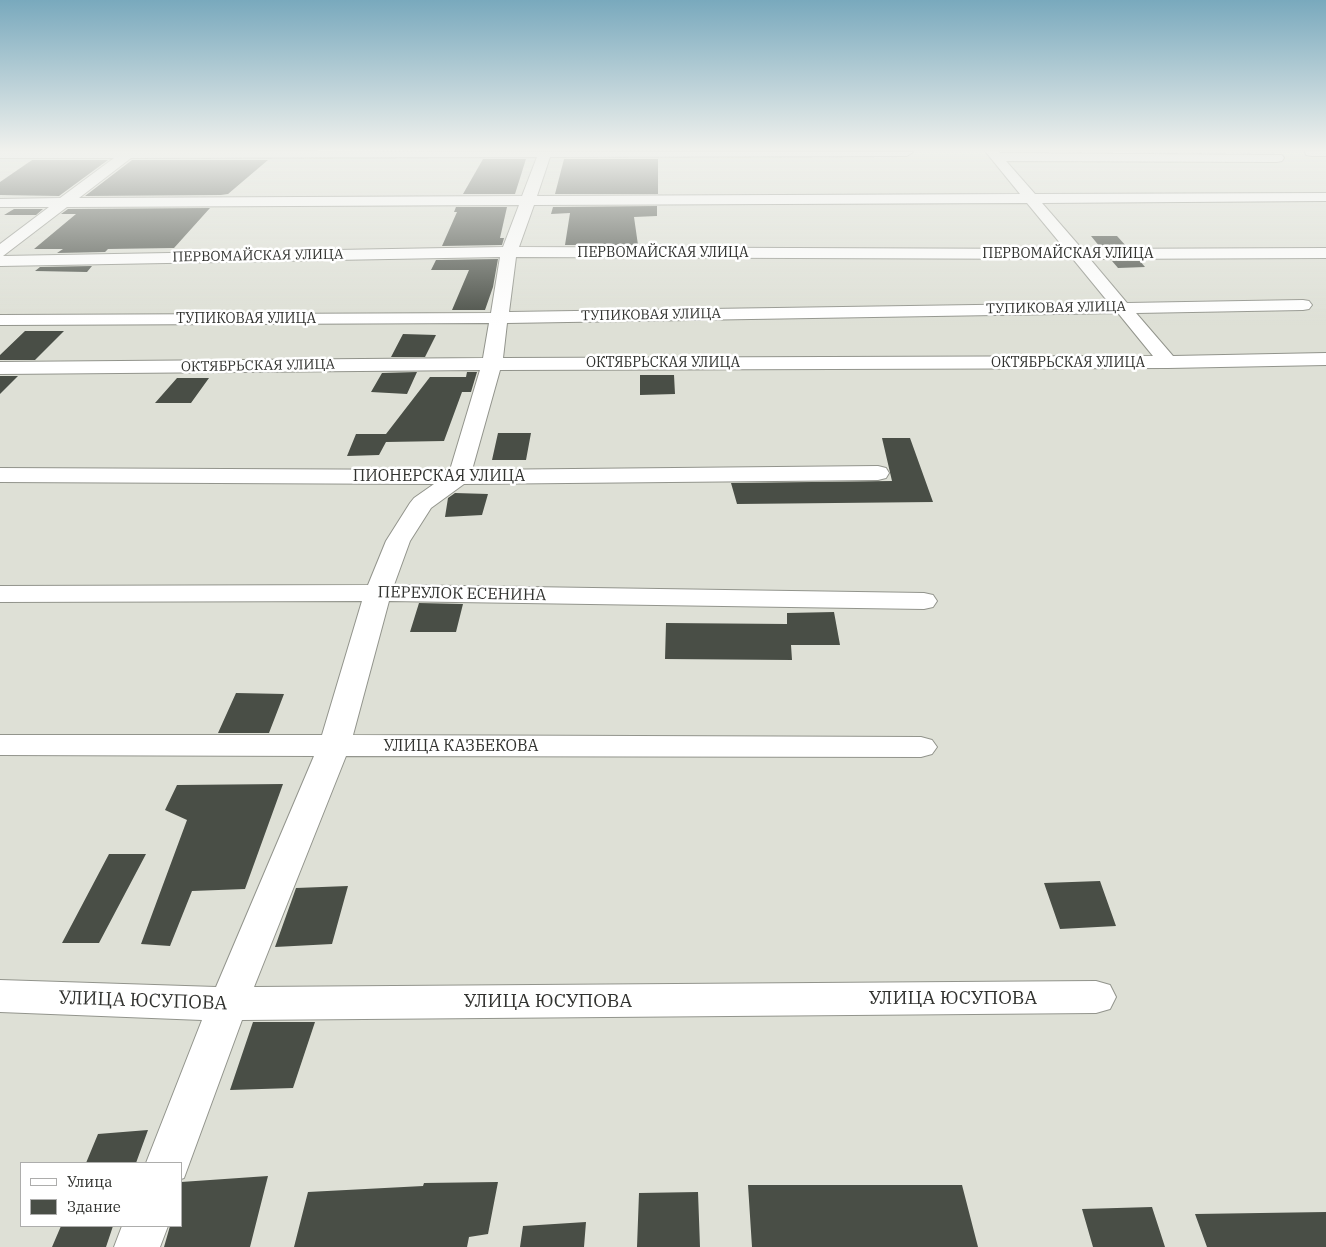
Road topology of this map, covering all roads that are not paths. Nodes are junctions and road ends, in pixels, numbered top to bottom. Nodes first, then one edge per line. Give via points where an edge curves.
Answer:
1 (54, 209) edge
2 (524, 209) edge
3 (1040, 209) edge
4 (0, 252) edge
5 (509, 252) junction
6 (1326, 252) edge
7 (1077, 254) junction
8 (0, 261) edge
9 (1303, 305) dead end
10 (1121, 307) junction
11 (500, 318) junction
12 (0, 320) edge
13 (1326, 359) edge
14 (1168, 362) junction
15 (492, 364) junction
16 (0, 368) edge
17 (878, 473) dead end
18 (0, 475) edge
19 (460, 477) junction
20 (378, 593) junction
21 (0, 594) edge
22 (924, 601) dead end
23 (0, 745) edge
24 (334, 746) junction
25 (921, 747) dead end
26 (0, 996) edge
27 (1096, 997) dead end
28 (228, 1004) junction
29 (168, 1162) edge
30 (145, 1227) edge
31 (137, 1247) edge

1 - 4 street
2 - 5 street
3 - 7 street
5 - 7 street, ПЕРВОМАЙСКАЯ УЛИЦА
5 - 8 street, ПЕРВОМАЙСКАЯ УЛИЦА
5 - 11 street
6 - 7 street, ПЕРВОМАЙСКАЯ УЛИЦА
7 - 10 street
9 - 10 street, ТУПИКОВАЯ УЛИЦА
10 - 11 street, ТУПИКОВАЯ УЛИЦА
10 - 14 street
11 - 12 street, ТУПИКОВАЯ УЛИЦА
11 - 15 street
13 - 14 street, ОКТЯБРЬСКАЯ УЛИЦА
14 - 15 street, ОКТЯБРЬСКАЯ УЛИЦА
15 - 16 street, ОКТЯБРЬСКАЯ УЛИЦА
15 - 19 street
17 - 19 street, ПИОНЕРСКАЯ УЛИЦА
18 - 19 street, ПИОНЕРСКАЯ УЛИЦА
19 - 20 street via 422,503 398,542
20 - 21 street, ПЕРЕУЛОК ЕСЕНИНА
20 - 22 street, ПЕРЕУЛОК ЕСЕНИНА
20 - 24 street
23 - 24 street, УЛИЦА КАЗБЕКОВА
24 - 25 street, УЛИЦА КАЗБЕКОВА
24 - 28 street
26 - 28 street, УЛИЦА ЮСУПОВА
27 - 28 street, УЛИЦА ЮСУПОВА
28 - 29 street
30 - 31 street

